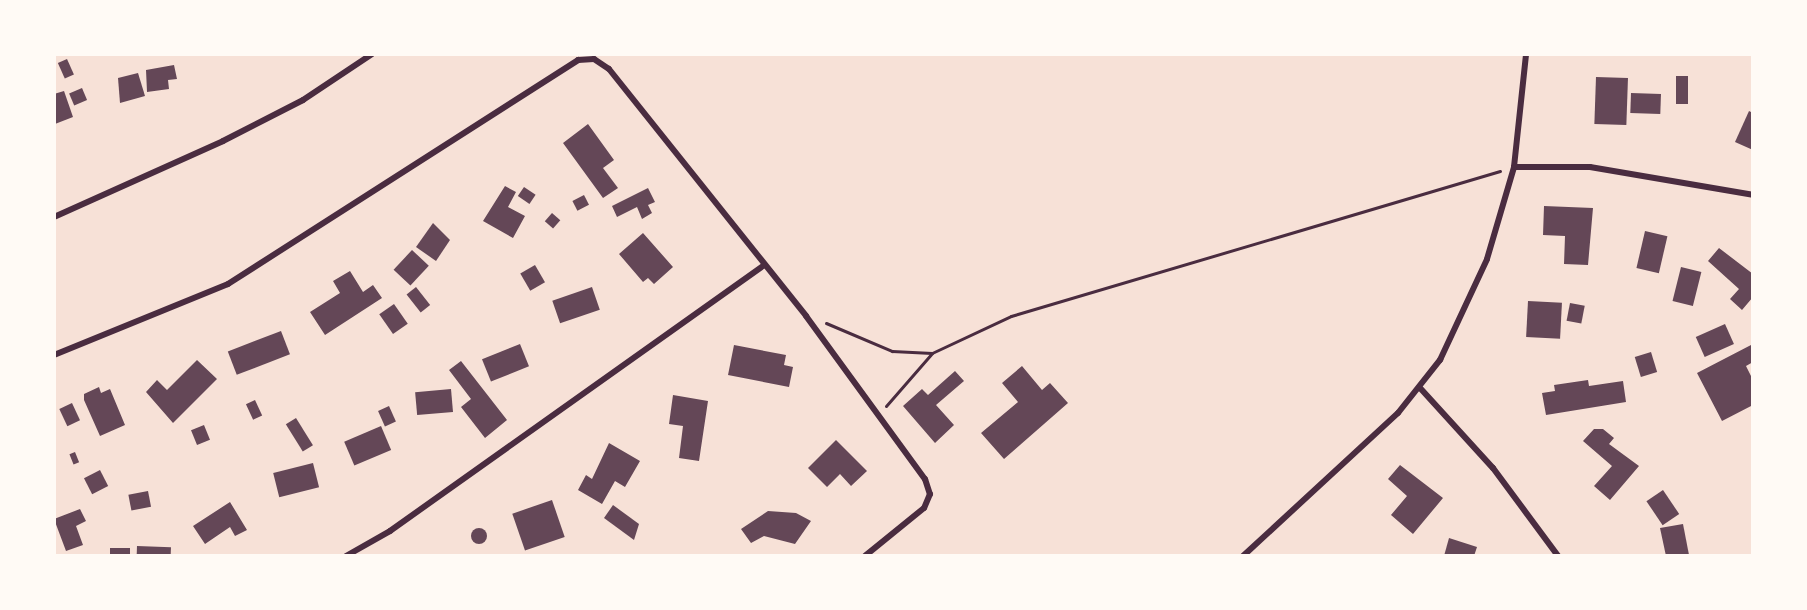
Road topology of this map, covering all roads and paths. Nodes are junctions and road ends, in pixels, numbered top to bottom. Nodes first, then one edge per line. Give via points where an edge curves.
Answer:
1 (372, 54) edge
2 (1527, 54) edge
3 (594, 57) edge
4 (1514, 167) junction
5 (1753, 195) edge
6 (54, 217) edge
7 (764, 265) junction
8 (806, 316) junction
9 (932, 353) junction
10 (54, 355) edge
11 (1421, 389) junction
12 (879, 414) junction
13 (346, 556) edge
14 (865, 556) edge
15 (1243, 556) edge
16 (1558, 556) edge

1 - 6 street via 303,100 224,141
2 - 4 street
3 - 7 street via 609,69
3 - 10 street via 578,60 228,284
4 - 5 street via 1590,166
4 - 9 path via 1011,316
4 - 11 street via 1467,312
7 - 8 street
7 - 13 street via 390,531
8 - 9 path via 892,351
8 - 12 street
9 - 12 path
11 - 15 street
11 - 16 street via 1493,468
12 - 14 street via 930,494 924,508

